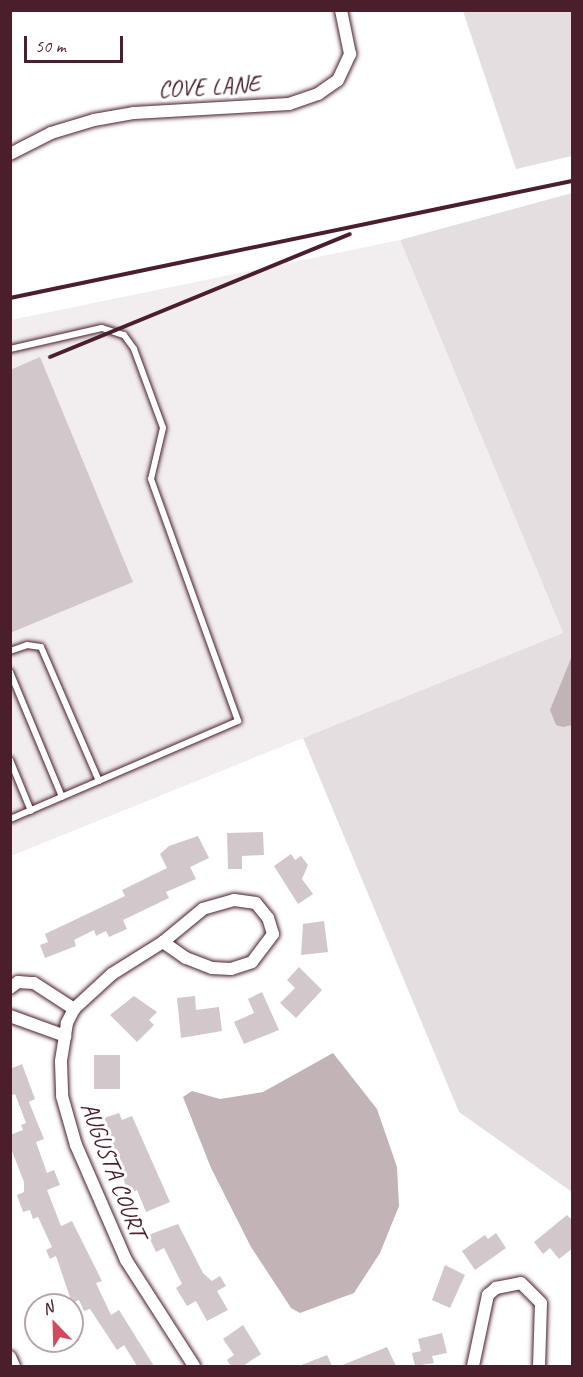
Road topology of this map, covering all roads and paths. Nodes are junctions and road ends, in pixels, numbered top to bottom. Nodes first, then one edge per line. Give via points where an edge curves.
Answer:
1 (340, 10) edge
2 (10, 154) edge
3 (10, 349) edge
4 (10, 651) edge
5 (10, 672) edge
6 (10, 760) edge
7 (99, 781) junction
8 (62, 797) junction
9 (31, 811) junction
10 (10, 819) edge
11 (163, 942) junction
12 (10, 988) edge
13 (74, 1009) junction
14 (10, 1016) edge
15 (65, 1036) junction
16 (10, 1357) edge
17 (14, 1366) edge
18 (194, 1366) edge
19 (473, 1366) edge
20 (539, 1366) edge

1 - 2 street, COVE LANE via 350,54 338,80 318,94 289,104 166,110 94,120 51,133
3 - 7 lane via 102,328 124,335 134,349 163,428 151,479 238,721
4 - 7 lane via 27,645 41,647
5 - 8 lane
6 - 9 lane
7 - 8 lane
8 - 9 lane
9 - 10 lane
11 - 11 street, AUGUSTA COURT via 186,958 212,968 231,969 252,962 273,934 268,918 256,903 234,900 202,909
11 - 13 street, AUGUSTA COURT via 112,974
12 - 13 street via 18,982 34,983
13 - 15 street, AUGUSTA COURT
14 - 15 street
15 - 18 street, AUGUSTA COURT via 62,1096 76,1145 126,1260
16 - 17 street
19 - 20 street via 488,1295 496,1288 521,1283 541,1303

